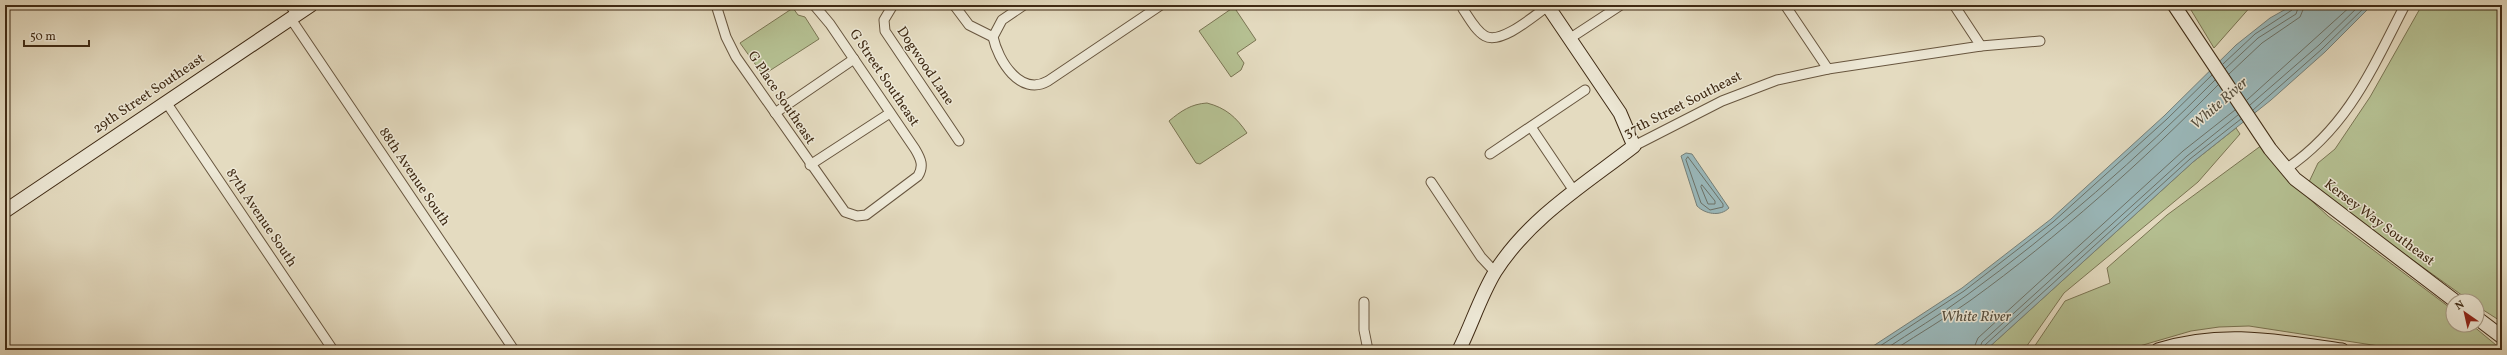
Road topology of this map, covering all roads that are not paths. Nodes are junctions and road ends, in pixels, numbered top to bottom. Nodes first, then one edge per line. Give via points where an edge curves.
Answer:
1 (311, 5) edge
2 (716, 5) edge
3 (814, 5) edge
4 (893, 5) edge
5 (954, 5) edge
6 (1024, 5) edge
7 (1161, 5) edge
8 (1621, 5) edge
9 (1785, 5) edge
10 (1954, 5) edge
11 (2174, 5) edge
12 (2405, 5) edge
13 (1547, 6) edge
14 (1463, 9) dead end
15 (293, 13) edge
16 (993, 37) junction
17 (1569, 40) junction
18 (2040, 41) dead end
19 (1981, 46) junction
20 (854, 59) junction
21 (1828, 69) junction
22 (1585, 90) dead end
23 (166, 102) junction
24 (775, 113) junction
25 (890, 113) junction
26 (1531, 127) junction
27 (959, 141) dead end
28 (1634, 146) junction
29 (1490, 154) dead end
30 (810, 165) junction
31 (2286, 169) junction
32 (1431, 182) dead end
33 (1574, 191) junction
34 (835, 202) joint
35 (5, 211) edge
36 (1495, 272) junction
37 (2445, 293) edge
38 (1364, 302) dead end
39 (2485, 322) edge
40 (2485, 323) edge
41 (2502, 331) edge
42 (2502, 337) edge
43 (333, 350) edge
44 (514, 350) edge
45 (1368, 350) edge
46 (1459, 350) edge
47 (2158, 350) edge
48 (2342, 350) edge

1 - 15 street, 29th Street Southeast
2 - 24 street, G Place Southeast via 733,51
3 - 20 street, G Street Southeast
4 - 27 street, Dogwood Lane via 884,20 884,31
5 - 16 street via 969,25
6 - 16 street via 1002,20
7 - 16 street via 1037,86 1027,85 1017,79 999,55
8 - 17 street
9 - 21 street
10 - 19 street
11 - 31 street, Kersey Way Southeast
12 - 31 street via 2386,46 2350,106 2305,156
13 - 14 street via 1504,36 1492,38 1480,32
13 - 17 street
15 - 23 street, 29th Street Southeast
15 - 44 street, 88th Avenue South
17 - 28 street via 1623,119
18 - 19 street, 37th Street Southeast
19 - 21 street, 37th Street Southeast
20 - 24 street
20 - 25 street, G Street Southeast
21 - 28 street, 37th Street Southeast via 1777,80 1748,90
22 - 26 street
23 - 35 street, 29th Street Southeast
23 - 43 street, 87th Avenue South
24 - 30 street, G Place Southeast
25 - 30 street
25 - 34 street, G Street Southeast via 915,149 922,166 918,176 871,212 861,216 848,215
26 - 29 street
26 - 33 street
28 - 33 street, 37th Street Southeast
30 - 34 street, G Place Southeast
31 - 37 street, Kersey Way Southeast via 2305,188
32 - 36 street via 1481,257
33 - 36 street, 37th Street Southeast via 1532,226
36 - 46 street, 37th Street Southeast via 1480,299
38 - 45 street via 1364,330
39 - 41 street
40 - 42 street
47 - 48 street via 2190,341 2231,337

